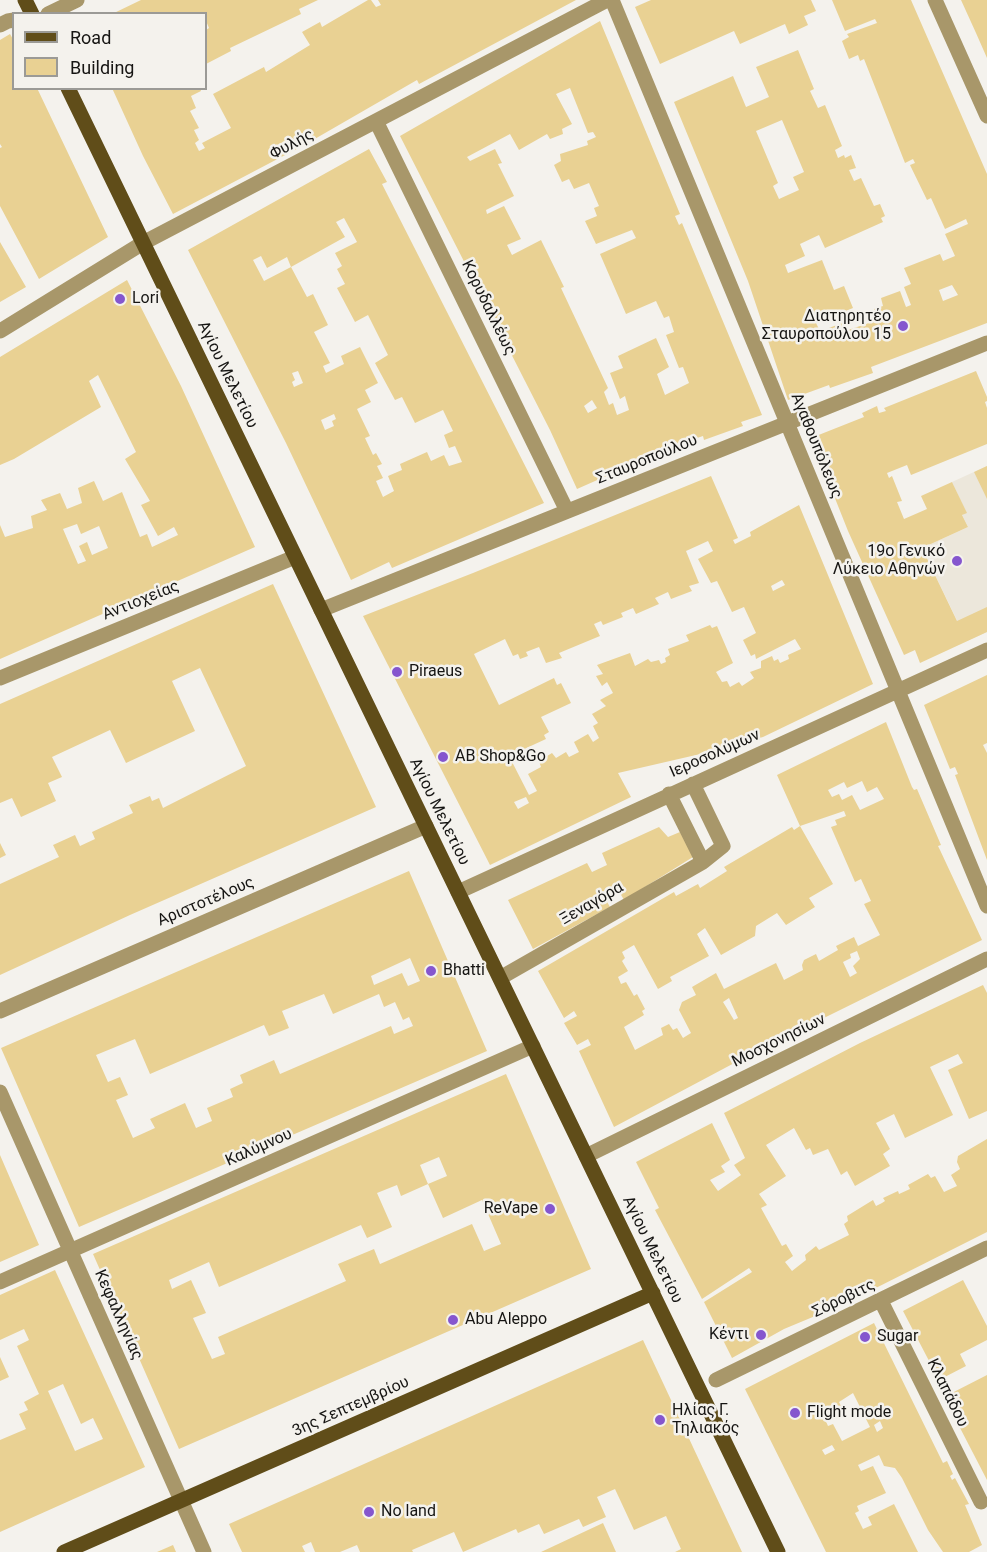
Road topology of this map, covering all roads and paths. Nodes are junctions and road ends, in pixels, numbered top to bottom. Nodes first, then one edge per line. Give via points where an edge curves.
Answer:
1 (77, 0) edge
2 (607, 0) edge
3 (612, 0) edge
4 (935, 0) edge
5 (52, 12) edge
6 (69, 90) edge
7 (987, 117) edge
8 (376, 121) junction
9 (143, 243) junction
10 (0, 331) edge
11 (987, 344) edge
12 (787, 423) junction
13 (567, 512) junction
14 (295, 557) junction
15 (321, 610) junction
16 (987, 650) edge
17 (0, 678) edge
18 (898, 691) junction
19 (693, 784) junction
20 (669, 794) junction
21 (426, 826) junction
22 (703, 862) junction
23 (458, 892) junction
24 (987, 906) edge
25 (987, 959) edge
26 (500, 978) junction
27 (0, 1011) edge
28 (533, 1046) junction
29 (0, 1092) edge
30 (586, 1156) junction
31 (987, 1248) edge
32 (70, 1251) junction
33 (0, 1282) edge
34 (653, 1293) junction
35 (881, 1301) junction
36 (716, 1380) dead end
37 (181, 1501) junction
38 (981, 1502) dead end
39 (64, 1552) edge
40 (204, 1552) edge
41 (778, 1552) edge

1 - 5 street
2 - 8 street, Φυλής
3 - 12 street, Αγαθουπόλεως
4 - 7 street
6 - 9 main road, Αγίου Μελετίου
8 - 9 street, Φυλής
8 - 13 street, Κορυδαλλέως
9 - 10 street, Φυλής
9 - 14 main road, Αγίου Μελετίου
11 - 12 street, Σταυροπούλου
12 - 13 street, Σταυροπούλου
12 - 18 street, Αγαθουπόλεως
13 - 15 street, Σταυροπούλου
14 - 15 main road, Αγίου Μελετίου
14 - 17 street, Αντιοχείας
15 - 21 main road, Αγίου Μελετίου
16 - 18 street, Ιεροσολύμων
18 - 19 street, Ιεροσολύμων
18 - 24 street, Αγαθουπόλεως
19 - 20 street, Ιεροσολύμων
19 - 22 street, Ξεναγόρα via 723,846
20 - 22 street
20 - 23 street, Ιεροσολύμων
21 - 23 main road, Αγίου Μελετίου
21 - 27 street, Αριστοτέλους
22 - 26 street, Ξεναγόρα
23 - 26 main road, Αγίου Μελετίου
25 - 30 street, Μοσχονησίων
26 - 28 main road, Αγίου Μελετίου
28 - 30 main road, Αγίου Μελετίου
28 - 32 street, Καλύμνου
29 - 32 street, Κεφαλληνίας
30 - 34 main road, Αγίου Μελετίου
31 - 35 street, Σόροβιτς
32 - 33 street, Καλύμνου
32 - 37 street, Κεφαλληνίας
34 - 37 main road, 3ης Σεπτεμβρίου
34 - 41 main road, Αγίου Μελετίου
35 - 36 street, Σόροβιτς
35 - 38 street, Κλαπάδου
37 - 39 main road, 3ης Σεπτεμβρίου
37 - 40 street, Κεφαλληνίας

